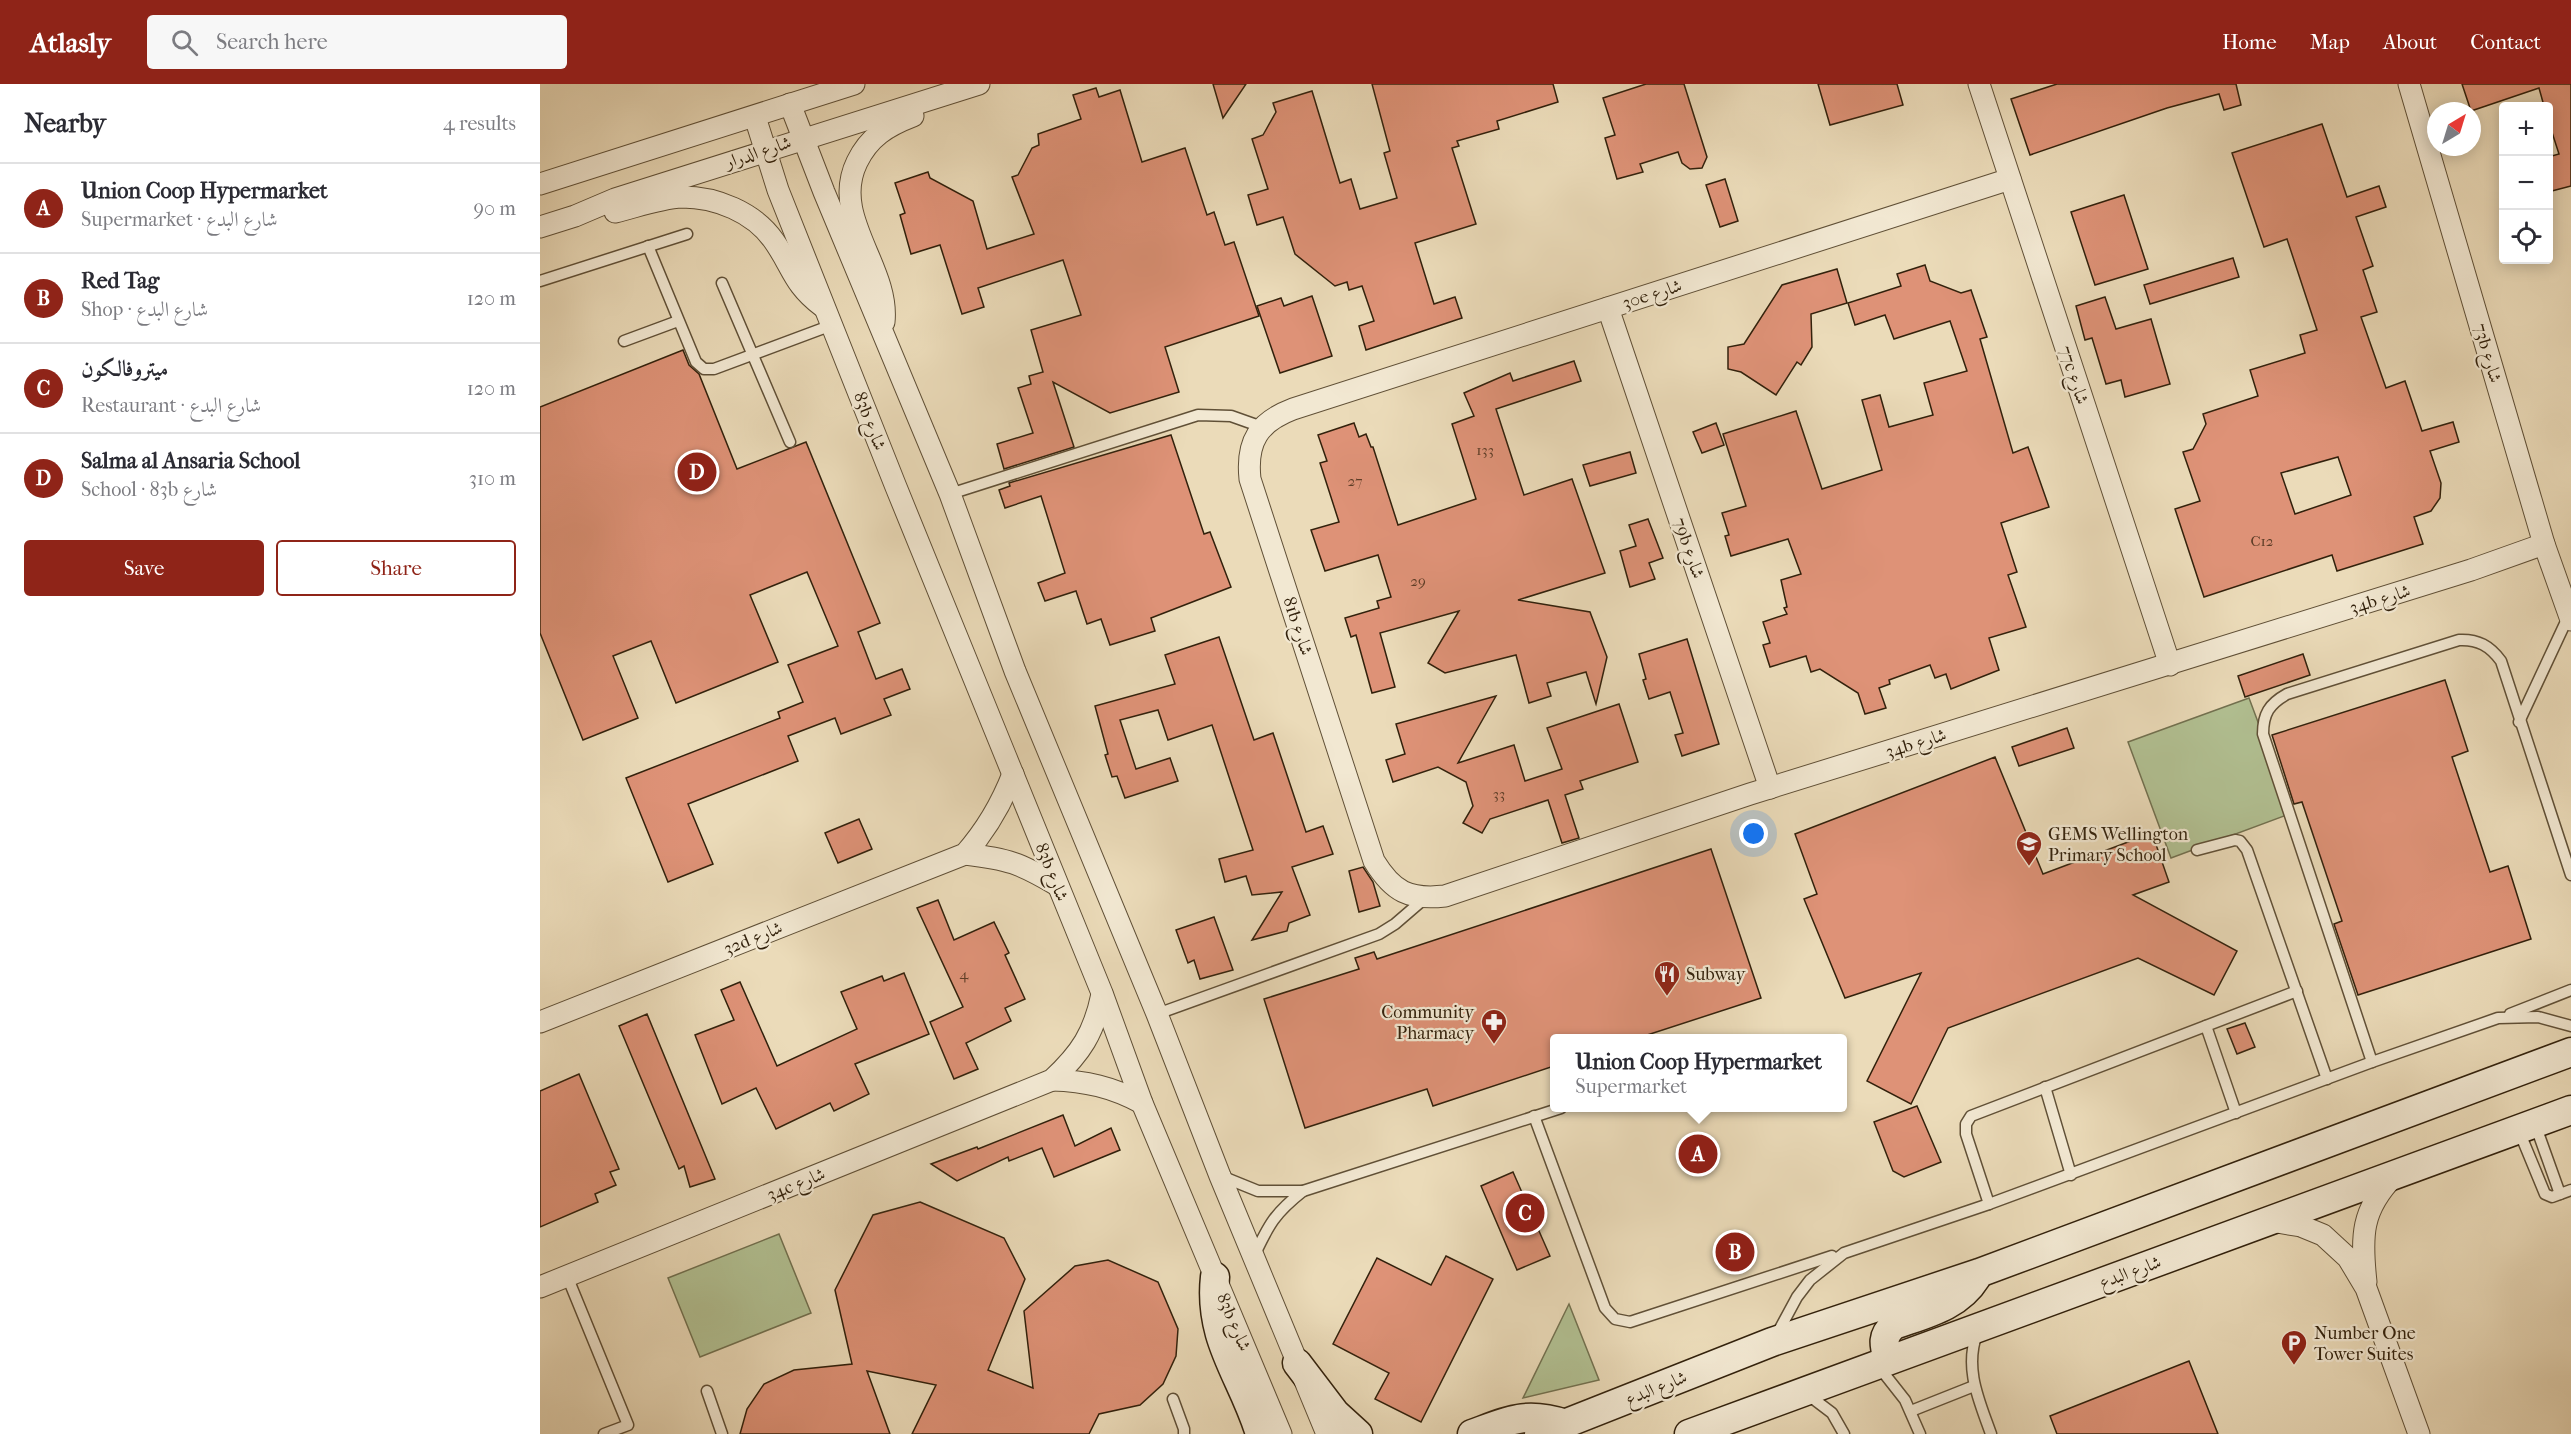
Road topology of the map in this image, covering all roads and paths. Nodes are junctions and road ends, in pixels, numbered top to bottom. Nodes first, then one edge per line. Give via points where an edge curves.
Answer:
1 (854, 84) edge
2 (1979, 84) edge
3 (2409, 84) edge
4 (975, 85) edge
5 (790, 104) junction
6 (755, 117) junction
7 (802, 138) junction
8 (767, 150) junction
9 (2010, 179) junction
10 (540, 184) edge
11 (575, 216) junction
12 (540, 227) edge
13 (687, 234) dead end
14 (648, 246) junction
15 (540, 281) edge
16 (722, 283) dead end
17 (1608, 308) junction
18 (829, 316) junction
19 (678, 321) junction
20 (882, 332) junction
21 (624, 342) dead end
22 (753, 354) junction
23 (1262, 427) junction
24 (790, 442) dead end
25 (950, 494) junction
26 (2546, 552) junction
27 (2570, 617) edge
28 (2170, 665) junction
29 (2519, 722) junction
30 (1013, 774) junction
31 (1770, 788) junction
32 (2197, 850) dead end
33 (965, 854) junction
34 (2568, 860) edge
35 (2571, 875) edge
36 (1058, 885) junction
37 (1424, 899) junction
38 (2571, 990) edge
39 (2297, 991) junction
40 (1102, 993) junction
41 (1157, 1014) junction
42 (2498, 1018) junction
43 (540, 1022) edge
44 (2205, 1026) junction
45 (2571, 1026) edge
46 (2571, 1052) edge
47 (2372, 1062) junction
48 (2327, 1079) junction
49 (1052, 1080) junction
50 (2045, 1087) junction
51 (1142, 1103) junction
52 (2571, 1110) edge
53 (1550, 1111) edge
54 (2236, 1113) junction
55 (1534, 1116) junction
56 (2526, 1127) junction
57 (2071, 1174) junction
58 (2396, 1174) junction
59 (1220, 1176) junction
60 (1304, 1191) junction
61 (2566, 1192) edge
62 (1989, 1204) junction
63 (2271, 1221) junction
64 (1844, 1253) junction
65 (1254, 1256) junction
66 (1979, 1273) junction
67 (567, 1276) junction
68 (1215, 1277) junction
69 (540, 1287) edge
70 (2366, 1288) junction
71 (1979, 1328) junction
72 (1772, 1342) junction
73 (1297, 1362) junction
74 (1882, 1363) junction
75 (1974, 1386) junction
76 (707, 1390) dead end
77 (1804, 1392) junction
78 (1173, 1399) dead end
79 (1911, 1411) junction
80 (1566, 1424) junction
81 (604, 1434) edge
82 (722, 1434) edge
83 (1184, 1434) edge
84 (1260, 1434) edge
85 (1281, 1434) edge
86 (1327, 1434) edge
87 (1358, 1434) edge
88 (1472, 1434) edge
89 (1539, 1434) edge
90 (1689, 1434) edge
91 (1844, 1434) edge
92 (1920, 1434) edge
93 (1991, 1434) edge
94 (2419, 1434) edge

1 - 5 street, شارع الدرار
2 - 9 street, 77c شارع
3 - 26 street, 73b شارع
4 - 7 street, شارع الدرار
4 - 20 street via 943,105 883,130 871,140 855,166 850,201 883,296
5 - 6 street, شارع الدرار
5 - 7 street
6 - 8 street, 83b شارع
6 - 10 street, شارع الدرار
7 - 8 street, شارع الدرار
7 - 20 street
8 - 11 street, شارع الدرار via 615,199
8 - 18 street, 83b شارع via 778,190
9 - 17 street, 30e شارع
9 - 28 street, 77c شارع
11 - 12 street, شارع الدرار
11 - 18 street, 83b شارع via 612,213 681,197 726,205 760,225 800,286
13 - 14 lane
14 - 15 lane
14 - 19 lane
16 - 22 lane
17 - 23 street, 30e شارع via 1293,409 1276,415
17 - 31 street, 79b شارع
18 - 22 lane
18 - 30 street, 83b شارع
19 - 21 lane
19 - 22 lane via 696,362 704,369
20 - 25 street
22 - 24 lane
23 - 25 lane via 1231,416 1198,415
23 - 37 street, 81b شارع via 1252,442 1248,460 1250,479 1374,861 1386,880 1403,892
25 - 41 street via 1014,671
26 - 27 street, 73b شارع
26 - 28 street, 34b شارع via 2510,568 2472,570
27 - 29 lane
28 - 31 street, 34b شارع
29 - 34 lane
29 - 47 lane via 2501,661 2494,651 2472,640 2459,640 2287,694 2267,710 2264,734
30 - 33 street via 994,817
30 - 36 street, 83b شارع
31 - 37 street, 34b شارع via 1445,896
32 - 39 lane via 2229,840 2244,845
33 - 36 street, 32d شارع via 1016,862
33 - 43 street, 32d شارع
34 - 35 lane
36 - 40 street, 83b شارع
37 - 41 lane via 1379,934
38 - 42 lane
39 - 44 lane
39 - 48 lane
40 - 49 street, 34c شارع via 1097,1019 1085,1044
40 - 51 street, 83b شارع
41 - 59 street
42 - 45 lane via 2538,1017
42 - 47 lane
44 - 50 lane
44 - 54 lane
46 - 66 main road, شارع البدع
47 - 48 lane
48 - 54 lane
49 - 51 street, 34c شارع via 1096,1083
49 - 67 street, 34c شارع
50 - 57 lane
50 - 62 lane via 1976,1113 1968,1120 1966,1134
51 - 68 street, 83b شارع
52 - 56 main road, شارع البدع
53 - 55 lane
54 - 57 lane
55 - 60 lane
55 - 64 lane via 1605,1308 1615,1319 1630,1322
56 - 58 main road, شارع البدع
56 - 61 lane
56 - 61 lane via 2545,1194 2552,1197
57 - 62 lane
58 - 63 main road, شارع البدع
58 - 70 street via 2378,1194 2365,1222 2362,1251
59 - 60 lane via 1258,1191
59 - 65 street
60 - 65 lane via 1271,1220
62 - 64 lane
63 - 70 street via 2312,1230 2332,1241
63 - 71 main road, شارع البدع
64 - 72 lane via 1810,1280
65 - 73 street
66 - 72 main road, شارع البدع
66 - 74 main road via 1971,1286 1949,1305 1888,1330
67 - 69 street, 34c شارع
67 - 81 lane via 628,1425
68 - 84 main road via 1216,1328
68 - 85 street, 83b شارع
70 - 94 street
71 - 74 main road, شارع البدع
71 - 75 lane via 1971,1357
72 - 80 main road, شارع البدع
73 - 86 street
73 - 87 main road via 1335,1413
74 - 77 main road, شارع البدع
74 - 79 lane
75 - 79 lane
75 - 93 lane
76 - 82 lane
77 - 90 main road, شارع البدع
77 - 91 lane via 1832,1413
78 - 83 lane
79 - 92 lane
80 - 88 main road via 1545,1417 1527,1417
80 - 89 main road, شارع البدع

